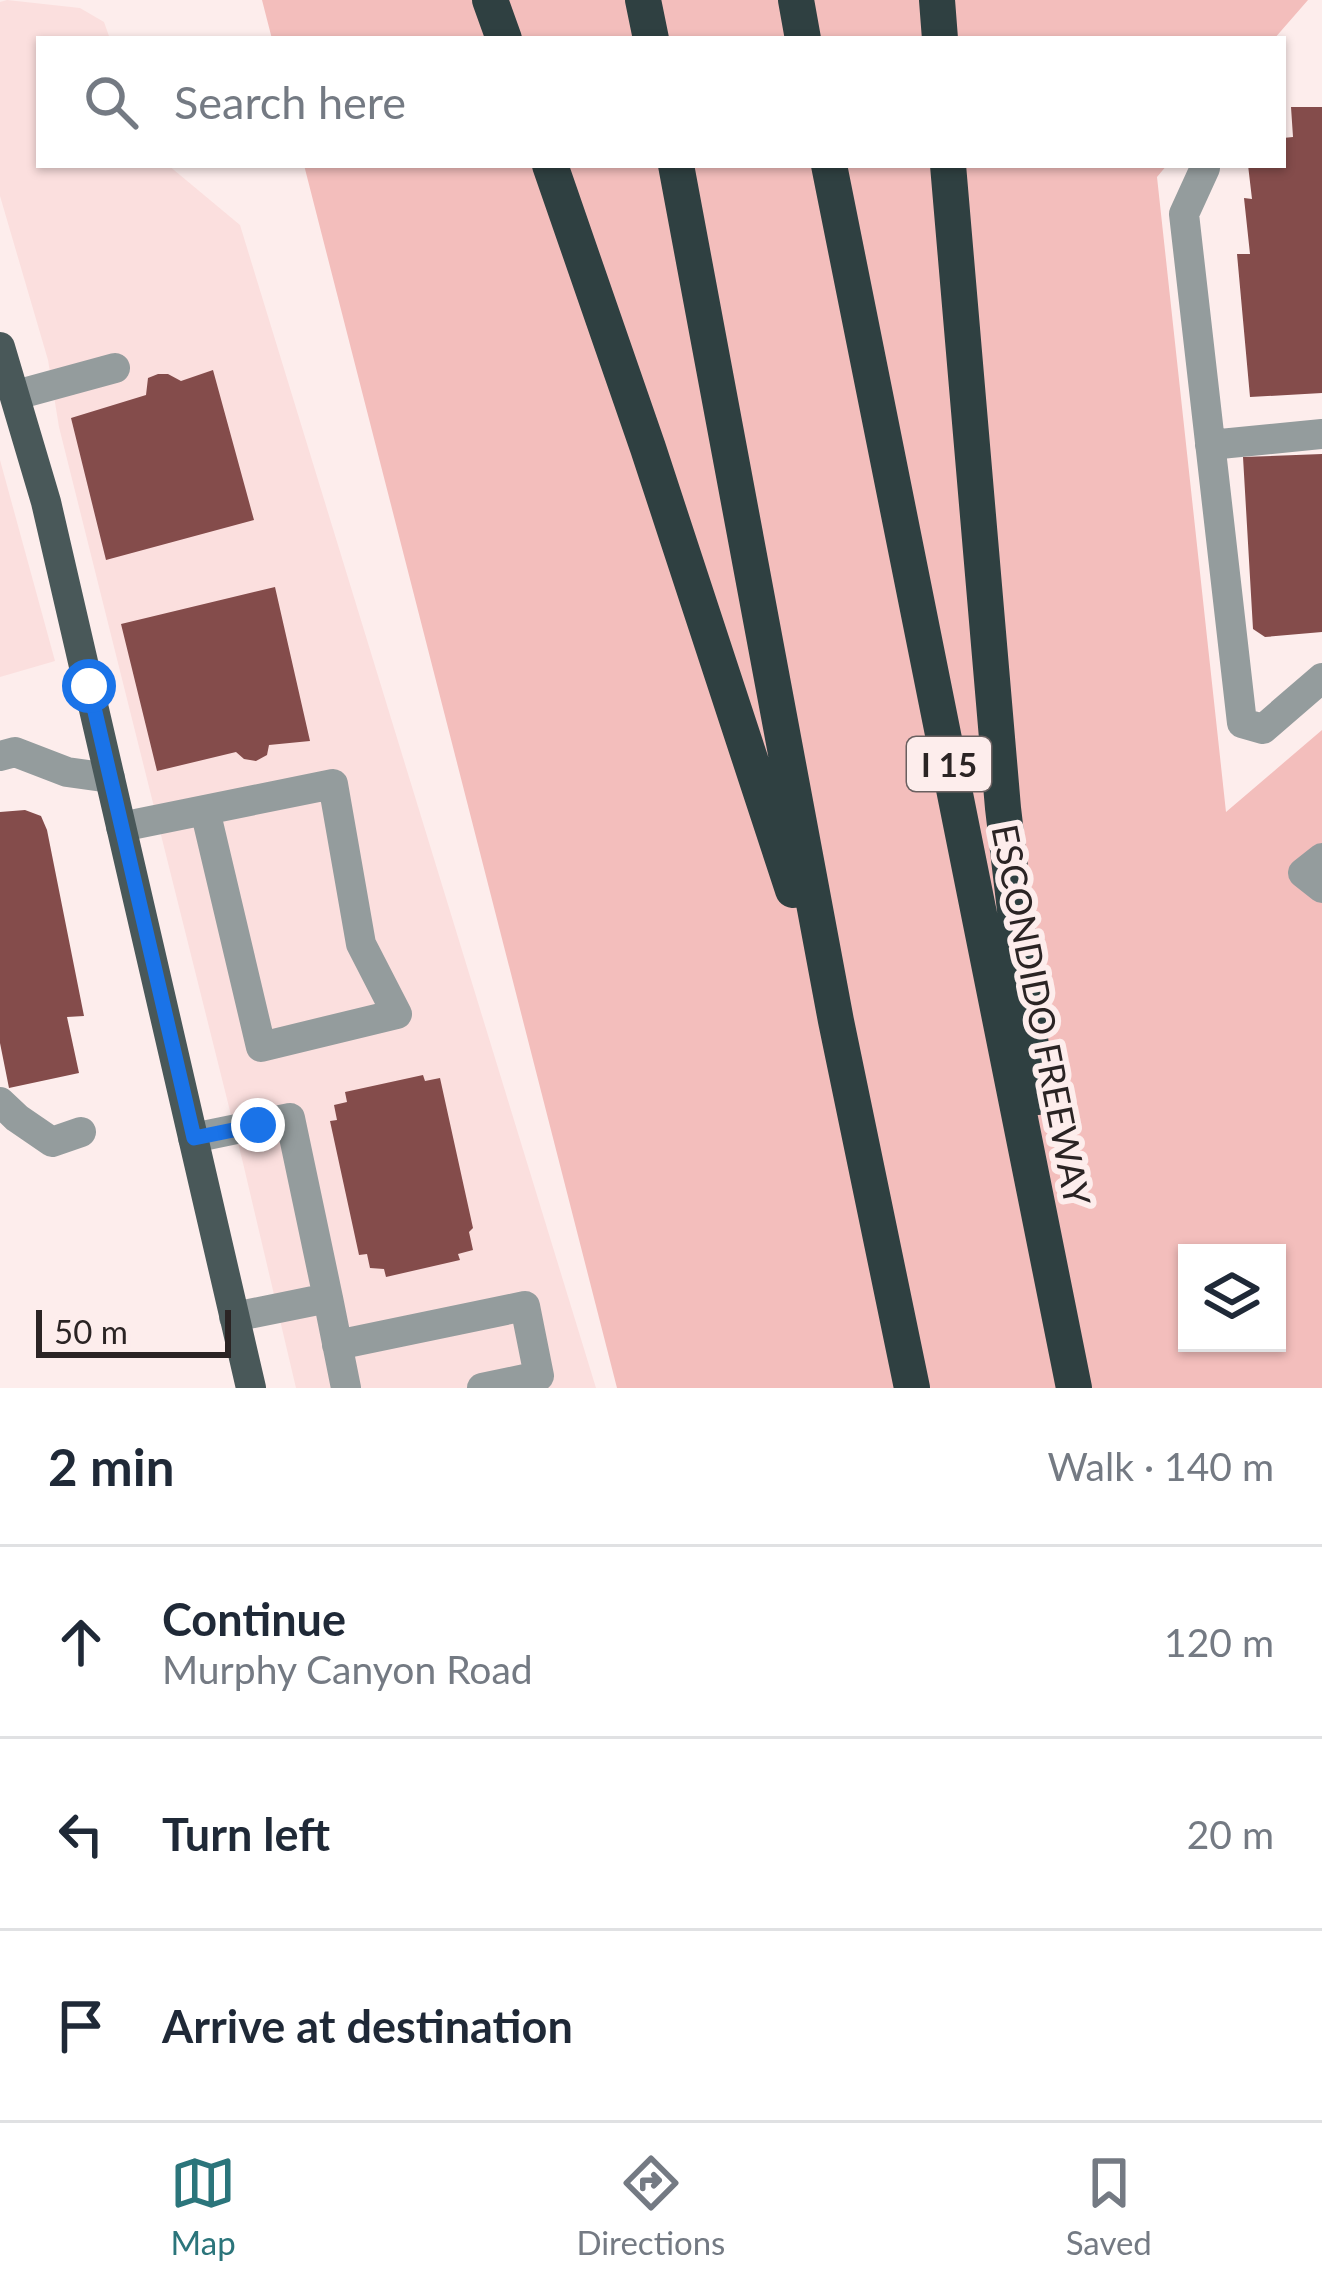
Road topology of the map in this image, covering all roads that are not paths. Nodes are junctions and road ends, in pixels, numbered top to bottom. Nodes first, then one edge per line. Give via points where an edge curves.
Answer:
1 (490, 0) edge
2 (644, 0) edge
3 (796, 0) edge
4 (937, 0) edge
5 (503, 36) edge
6 (650, 36) edge
7 (802, 36) edge
8 (940, 36) edge
9 (551, 168) edge
10 (677, 168) edge
11 (830, 168) edge
12 (948, 168) edge
13 (1205, 168) dead end
14 (0, 347) edge
15 (116, 368) dead end
16 (16, 394) junction
17 (1322, 434) edge
18 (1210, 445) junction
19 (1322, 678) edge
20 (0, 756) edge
21 (110, 778) junction
22 (205, 810) junction
23 (121, 827) junction
24 (1322, 858) edge
25 (1322, 888) edge
26 (836, 1021) junction
27 (0, 1102) edge
28 (81, 1132) dead end
29 (194, 1138) junction
30 (328, 1298) junction
31 (235, 1317) junction
32 (338, 1345) junction
33 (1071, 1376) edge
34 (251, 1388) edge
35 (346, 1388) edge
36 (482, 1388) edge
37 (912, 1388) edge

1 - 5 highway
2 - 6 highway
3 - 7 highway
4 - 8 highway
9 - 26 highway
10 - 26 highway
11 - 33 highway, ESCONDIDO FREEWAY / I 15
12 - 33 highway via 1003,808
13 - 18 lane via 1184,214
14 - 16 main road
15 - 16 lane
16 - 21 main road
17 - 18 lane
18 - 19 lane via 1242,723 1263,729
20 - 21 lane via 15,752
21 - 23 main road
22 - 22 lane via 333,784 361,944 398,1014 261,1047
22 - 23 lane
23 - 29 main road
24 - 25 lane via 1303,874
26 - 37 highway
27 - 28 lane via 52,1142
29 - 30 lane via 290,1118
29 - 31 main road
30 - 31 lane
30 - 32 lane
31 - 34 main road
32 - 35 lane
32 - 36 lane via 525,1306 539,1376

